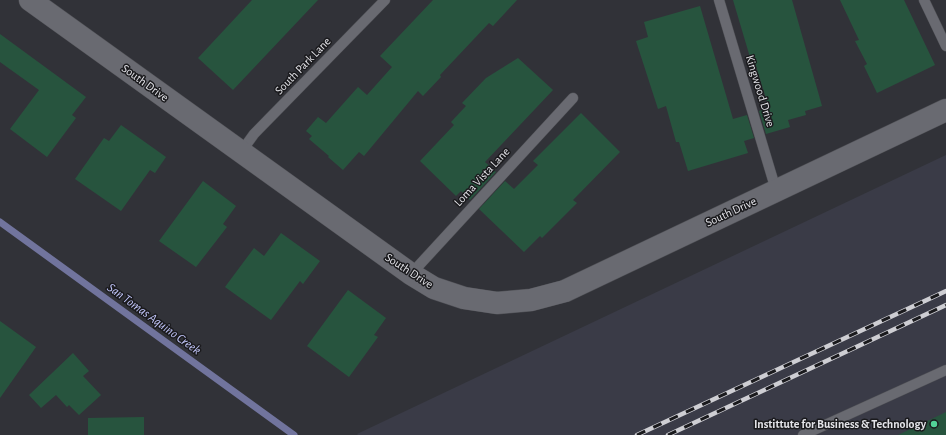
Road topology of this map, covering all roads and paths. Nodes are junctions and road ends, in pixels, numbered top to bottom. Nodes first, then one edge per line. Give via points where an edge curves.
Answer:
1 (30, 0) edge
2 (385, 0) edge
3 (719, 0) edge
4 (924, 0) edge
5 (946, 46) edge
6 (573, 98) dead end
7 (946, 110) edge
8 (241, 152) junction
9 (776, 190) junction
10 (411, 274) junction
11 (946, 370) edge
12 (803, 435) edge

1 - 8 street, South Drive
2 - 8 lane, South Park Lane via 254,134
3 - 9 lane, Kingwood Drive
4 - 5 lane
6 - 10 lane, Loma Vista Lane
7 - 9 street, South Drive
8 - 10 street, South Drive
9 - 10 street, South Drive via 565,291 531,300 497,303 464,298 434,288
11 - 12 lane

